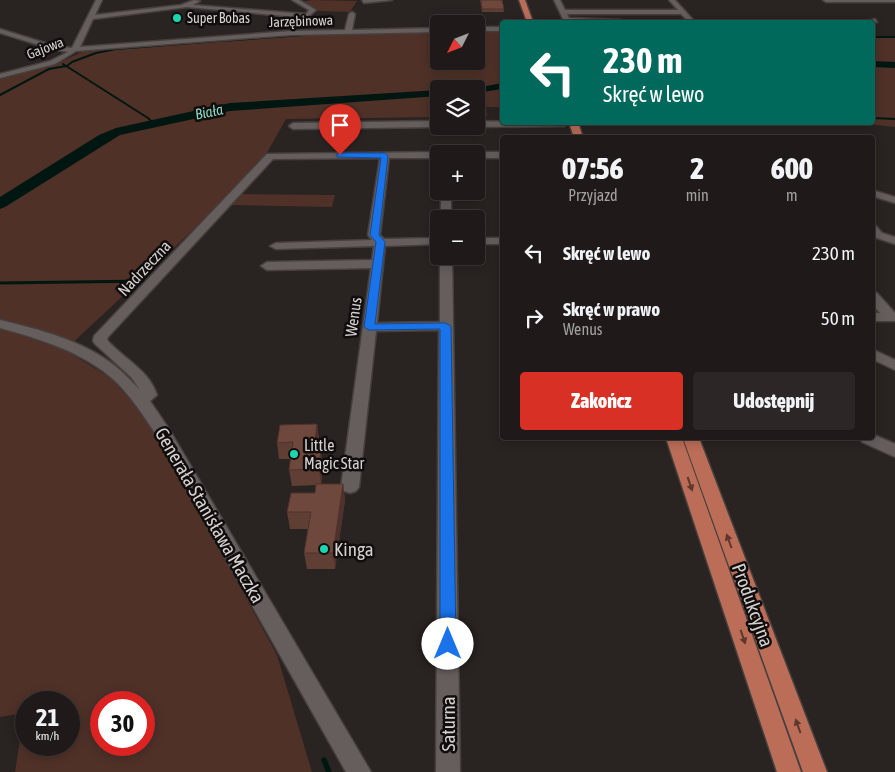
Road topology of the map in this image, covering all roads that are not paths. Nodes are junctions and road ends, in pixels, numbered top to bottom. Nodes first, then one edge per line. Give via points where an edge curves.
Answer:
1 (99, 0) edge
2 (198, 0) edge
3 (295, 0) edge
4 (389, 0) edge
5 (522, 0) edge
6 (529, 0) edge
7 (557, 0) edge
8 (672, 0) edge
9 (826, 0) edge
10 (895, 0) edge
11 (172, 1) edge
12 (363, 2) edge
13 (185, 7) junction
14 (237, 10) junction
15 (152, 11) junction
16 (563, 12) junction
17 (683, 12) junction
18 (352, 14) dead end
19 (104, 16) junction
20 (307, 16) junction
21 (91, 17) junction
22 (167, 17) dead end
23 (231, 17) dead end
24 (529, 20) edge
25 (535, 20) edge
26 (570, 20) edge
27 (690, 20) edge
28 (485, 29) edge
29 (500, 29) edge
30 (430, 30) edge
31 (0, 31) edge
32 (348, 32) junction
33 (276, 34) junction
34 (22, 38) junction
35 (8, 42) dead end
36 (76, 49) junction
37 (8, 65) dead end
38 (29, 68) junction
39 (0, 76) edge
40 (430, 124) edge
41 (485, 124) edge
42 (500, 124) edge
43 (293, 126) dead end
44 (485, 155) edge
45 (500, 155) edge
46 (385, 156) junction
47 (430, 156) edge
48 (878, 194) edge
49 (895, 200) edge
50 (875, 231) edge
51 (430, 241) edge
52 (485, 241) edge
53 (500, 241) edge
54 (895, 241) edge
55 (380, 242) junction
56 (276, 246) dead end
57 (378, 264) junction
58 (446, 265) edge
59 (267, 266) dead end
60 (875, 299) edge
61 (893, 316) edge
62 (875, 317) edge
63 (0, 324) edge
64 (445, 326) junction
65 (369, 327) junction
66 (875, 355) edge
67 (895, 366) edge
68 (141, 400) junction
69 (675, 440) edge
70 (692, 440) edge
71 (872, 440) edge
72 (895, 451) edge
73 (350, 486) dead end
74 (359, 772) edge
75 (448, 772) edge
76 (789, 772) edge
77 (814, 772) edge

1 - 21 street, Gajowa
2 - 13 street
3 - 20 street via 313,10
4 - 12 street
5 - 24 main road
6 - 25 main road
7 - 16 street
8 - 17 street
9 - 10 street
11 - 13 street
11 - 19 street via 108,9
13 - 14 street
13 - 15 street
14 - 20 street
14 - 23 street via 222,16
15 - 19 street
15 - 22 street via 156,16
16 - 17 street
16 - 26 street
17 - 27 street
18 - 32 street
19 - 21 street
20 - 33 street
21 - 36 street, Gajowa
28 - 29 street
30 - 32 street, Jarzębinowa
31 - 34 street, Jarzębinowa
32 - 33 street, Jarzębinowa
33 - 36 street, Jarzębinowa
34 - 35 street
34 - 36 street, Jarzębinowa via 56,49
36 - 38 street, Gajowa via 59,60
37 - 38 street
38 - 39 street, Gajowa
40 - 43 street
41 - 42 street
44 - 45 street
46 - 47 street
46 - 55 street, Wenus via 374,235
46 - 68 street, Nadrzeczna via 270,156 101,336 100,341 106,349 148,390 149,395
48 - 49 street
50 - 54 street
51 - 55 street
52 - 53 street
55 - 56 street
55 - 57 street, Wenus
57 - 59 street
57 - 65 street, Wenus
58 - 64 street, Saturna
60 - 61 street
61 - 62 street
63 - 68 street, Generała Stanisława Maczka via 50,338 93,358 116,374
64 - 65 street
64 - 75 street, Saturna
65 - 73 street, Wenus
66 - 67 street
68 - 74 street, Generała Stanisława Maczka
69 -> 76 main road, Produkcyjna
77 -> 70 main road, Produkcyjna
71 - 72 street

